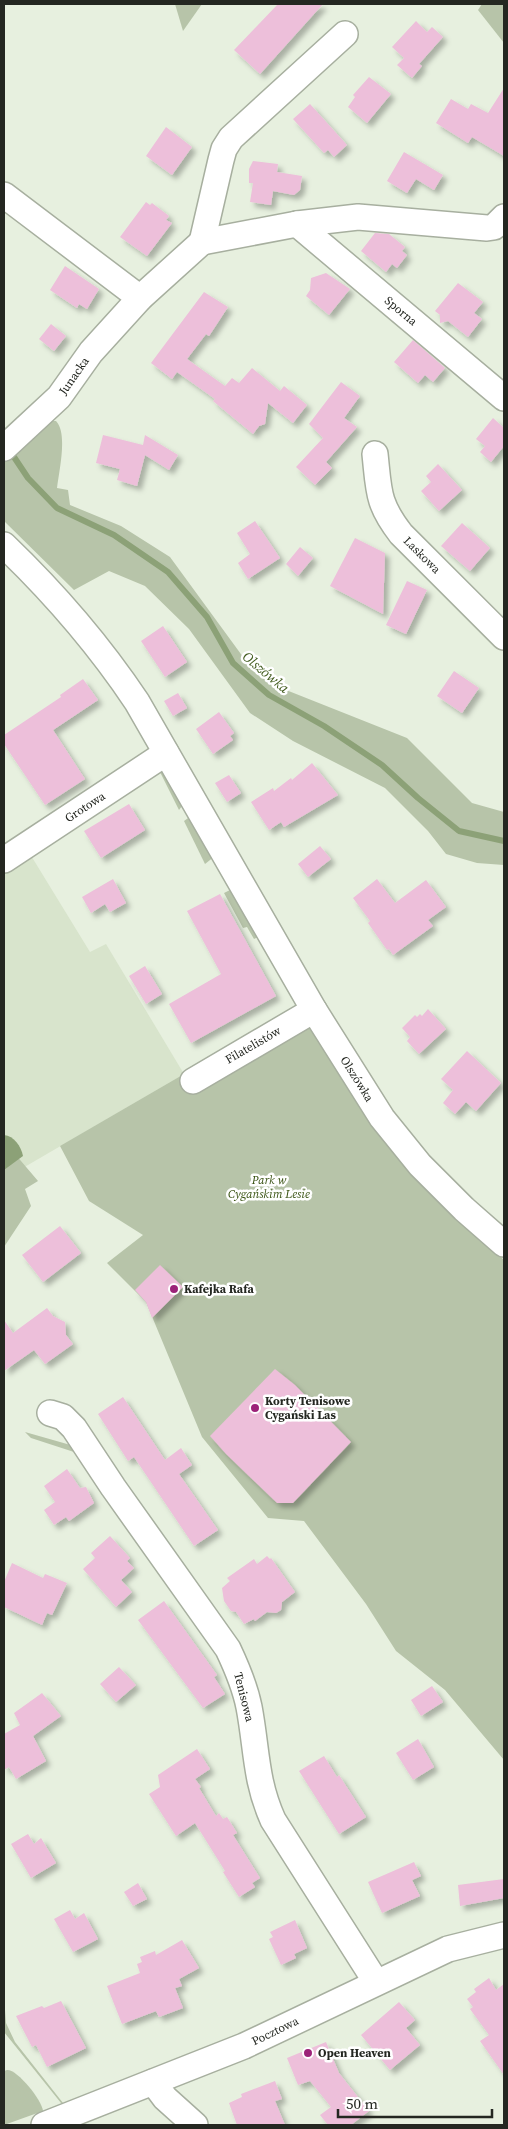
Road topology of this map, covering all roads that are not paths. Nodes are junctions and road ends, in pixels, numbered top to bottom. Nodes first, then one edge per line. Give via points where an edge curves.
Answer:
1 (345, 34) dead end
2 (4, 195) edge
3 (504, 217) edge
4 (297, 224) junction
5 (202, 242) junction
6 (140, 298) junction
7 (504, 398) edge
8 (4, 448) edge
9 (375, 454) dead end
10 (4, 545) edge
11 (504, 637) edge
12 (166, 753) junction
13 (4, 860) edge
14 (314, 1010) junction
15 (193, 1081) dead end
16 (504, 1244) edge
17 (50, 1413) dead end
18 (504, 1936) edge
19 (376, 1982) junction
20 (153, 2082) junction
21 (44, 2125) edge
22 (196, 2125) edge

1 - 5 street via 231,138 224,149
2 - 6 street
3 - 4 street via 494,227 487,228 358,217
4 - 5 street
4 - 7 street, Sporna
5 - 6 street, Junacka
6 - 8 street, Junacka via 91,352 59,397
9 - 11 street, Laskowa via 382,504 388,518
10 - 12 street, Olszówka via 60,602 114,667
12 - 13 street, Grotowa
12 - 14 street, Olszówka
14 - 15 street, Filatelistów
14 - 16 street, Olszówka via 382,1118 420,1165
17 - 19 street, Tenisowa via 63,1417 74,1428 228,1649 249,1707 259,1780 273,1820
18 - 19 street, Pocztowa via 448,1949
19 - 20 street, Pocztowa via 244,2046
20 - 21 street, Pocztowa
20 - 22 street via 165,2098

